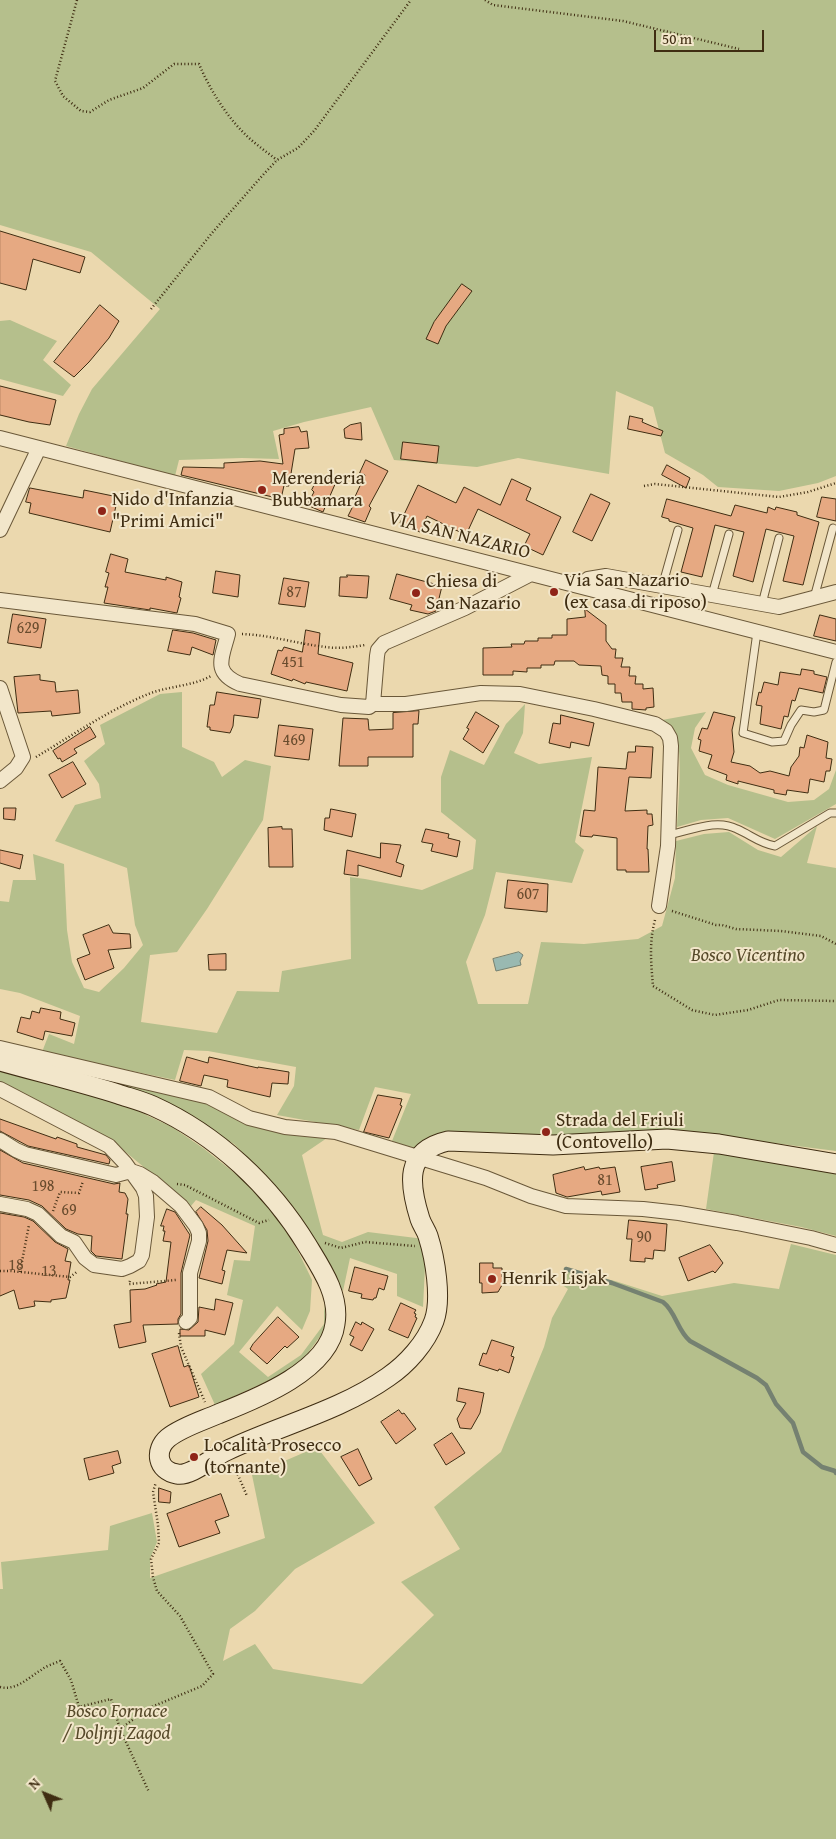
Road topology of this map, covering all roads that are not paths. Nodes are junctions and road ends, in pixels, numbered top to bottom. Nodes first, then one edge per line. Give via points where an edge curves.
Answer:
1 (0, 438) edge
2 (39, 448) junction
3 (833, 528) dead end
4 (0, 530) edge
5 (678, 530) dead end
6 (729, 534) dead end
7 (779, 538) dead end
8 (531, 574) junction
9 (579, 586) junction
10 (662, 587) junction
11 (836, 592) edge
12 (712, 595) junction
13 (814, 598) junction
14 (0, 600) edge
15 (762, 604) junction
16 (758, 632) junction
17 (836, 652) edge
18 (836, 662) edge
19 (0, 688) edge
20 (373, 704) junction
21 (0, 781) edge
22 (836, 813) edge
23 (668, 835) junction
24 (659, 906) road end
25 (0, 1048) edge
26 (0, 1061) edge
27 (0, 1089) edge
28 (0, 1140) edge
29 (419, 1156) junction
30 (836, 1164) edge
31 (131, 1171) junction
32 (0, 1204) edge
33 (836, 1245) edge
34 (186, 1322) road end

1 - 2 street, VIA SAN NAZARIO
2 - 4 street
2 - 8 street, VIA SAN NAZARIO
3 - 13 lane
5 - 10 lane
6 - 12 lane
7 - 15 lane
8 - 9 street, VIA SAN NAZARIO
8 - 20 street via 465,608 384,643 378,650
9 - 10 street via 588,579 606,576
9 - 16 street, VIA SAN NAZARIO
10 - 12 street
11 - 13 street
12 - 15 street
13 - 15 street via 779,608
14 - 20 street via 195,624 228,634 220,666 227,677 240,684 341,705 369,707
16 - 17 street, VIA SAN NAZARIO
16 - 18 lane via 743,733 772,742 784,741 801,710 824,710
19 - 21 street via 23,757 16,768
20 - 23 street via 406,704 481,693 520,694 655,724 666,732 671,746
22 - 23 lane via 830,813 775,846 761,843 726,825
23 - 24 street
25 - 29 street via 209,1097 249,1118 285,1127 336,1132
26 - 29 main road via 152,1106 191,1127 224,1151 266,1189 311,1251 333,1295 336,1324 331,1339 309,1367 260,1396 166,1440 159,1452 162,1466 171,1473 182,1475 226,1451 374,1386 391,1375 422,1345 436,1317 437,1298 428,1236 412,1186 415,1162
27 - 31 street via 109,1146
28 - 31 street via 25,1154 116,1175
29 - 30 main road via 426,1149 448,1141 553,1144 667,1139 719,1144
29 - 33 street via 566,1206 679,1213
31 - 32 street via 146,1196 147,1217 139,1261 122,1269 94,1265 74,1242 61,1236 38,1214
31 - 34 street via 172,1198 196,1226 199,1241 190,1272 190,1318

